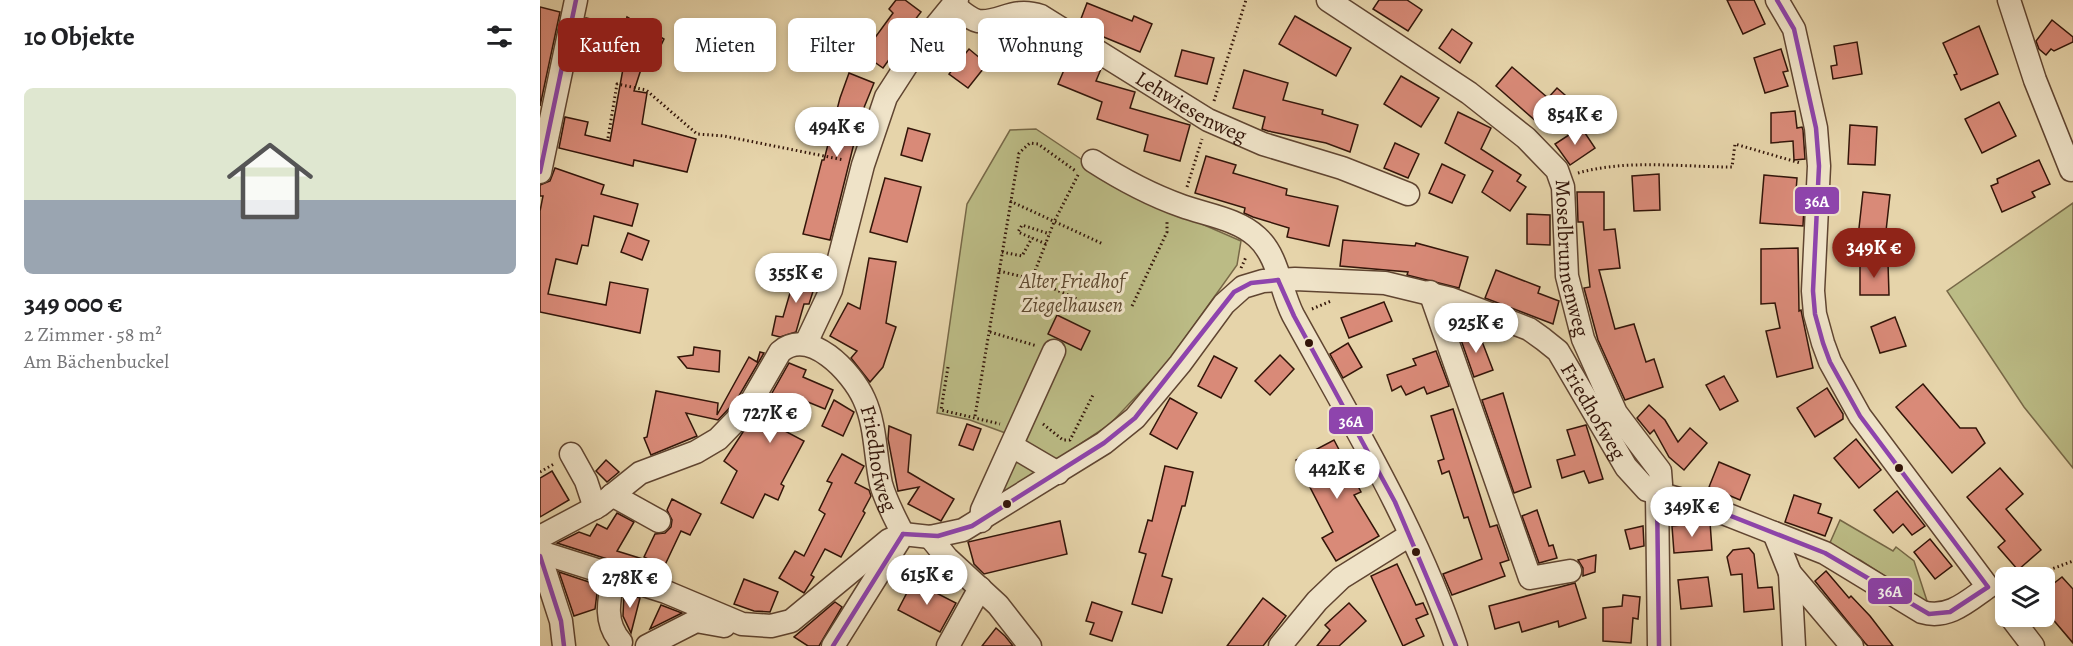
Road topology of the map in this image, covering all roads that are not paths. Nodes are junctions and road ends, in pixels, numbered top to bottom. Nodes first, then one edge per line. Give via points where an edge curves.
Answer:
1 (576, 0) edge
2 (1328, 0) edge
3 (1778, 0) edge
4 (2009, 0) edge
5 (955, 2) edge
6 (1086, 170) road end
7 (2071, 170) dead end
8 (540, 171) edge
9 (1408, 194) dead end
10 (1278, 280) junction
11 (1430, 292) junction
12 (806, 343) junction
13 (1054, 351) road end
14 (1019, 430) junction
15 (572, 454) dead end
16 (1058, 472) junction
17 (1657, 495) junction
18 (604, 501) junction
19 (659, 520) dead end
20 (981, 521) junction
21 (1774, 533) junction
22 (903, 534) junction
23 (1410, 535) junction
24 (540, 537) edge
25 (930, 537) junction
26 (540, 554) edge
27 (1570, 571) dead end
28 (614, 575) junction
29 (1796, 580) junction
30 (1988, 587) junction
31 (980, 588) junction
32 (1995, 596) edge
33 (742, 624) junction
34 (2018, 627) edge
35 (621, 642) dead end
36 (564, 646) edge
37 (648, 646) edge
38 (833, 646) edge
39 (948, 646) edge
40 (1030, 646) edge
41 (1280, 646) edge
42 (1456, 646) edge
43 (1659, 646) edge
44 (1794, 646) edge
45 (1852, 646) edge
46 (2032, 646) edge

1 - 8 street
2 - 17 street, Moselbrunnenweg via 1427,63 1513,126 1561,178 1565,265 1583,339 1616,413 1660,471
3 - 30 street via 1794,29 1816,128 1819,166 1814,291 1823,343 1866,425
4 - 7 street
5 - 9 street, Lehwiesenweg via 967,16 981,21 1016,12 1041,16 1208,120 1263,144
5 - 12 street via 893,84 879,114 831,290
6 - 10 street via 1117,177 1249,231 1266,247
10 - 11 street, Friedhofweg via 1385,283
10 - 16 street, Friedhofweg via 1251,284 1234,292 1135,418
10 - 23 street
11 - 17 street, Friedhofweg via 1528,329 1558,351 1626,467
11 - 27 street via 1530,578
12 - 18 street via 780,351 747,409 718,439 691,454 646,470
12 - 22 street, Friedhofweg via 843,371 864,398 884,493
13 - 14 street
14 - 16 street
14 - 20 street via 982,510
15 - 18 street via 586,481
16 - 20 street, Friedhofweg
17 - 21 street via 1708,507
17 - 43 street, Moselbrunnenweg
18 - 19 street
18 - 24 street
20 - 25 street, Friedhofweg via 958,532
21 - 29 street
21 - 30 street via 1825,553 1929,614 1950,612
22 - 25 street, Friedhofweg
22 - 33 street via 883,543 788,623
22 - 38 street
23 - 41 street via 1341,578
23 - 42 street
25 - 31 street
26 - 28 street
26 - 36 street via 561,621
28 - 33 street
28 - 35 street via 610,627
29 - 44 street
29 - 45 street
30 - 32 street
31 - 39 street
31 - 40 street
33 - 37 street via 735,628 696,621
34 - 46 street

